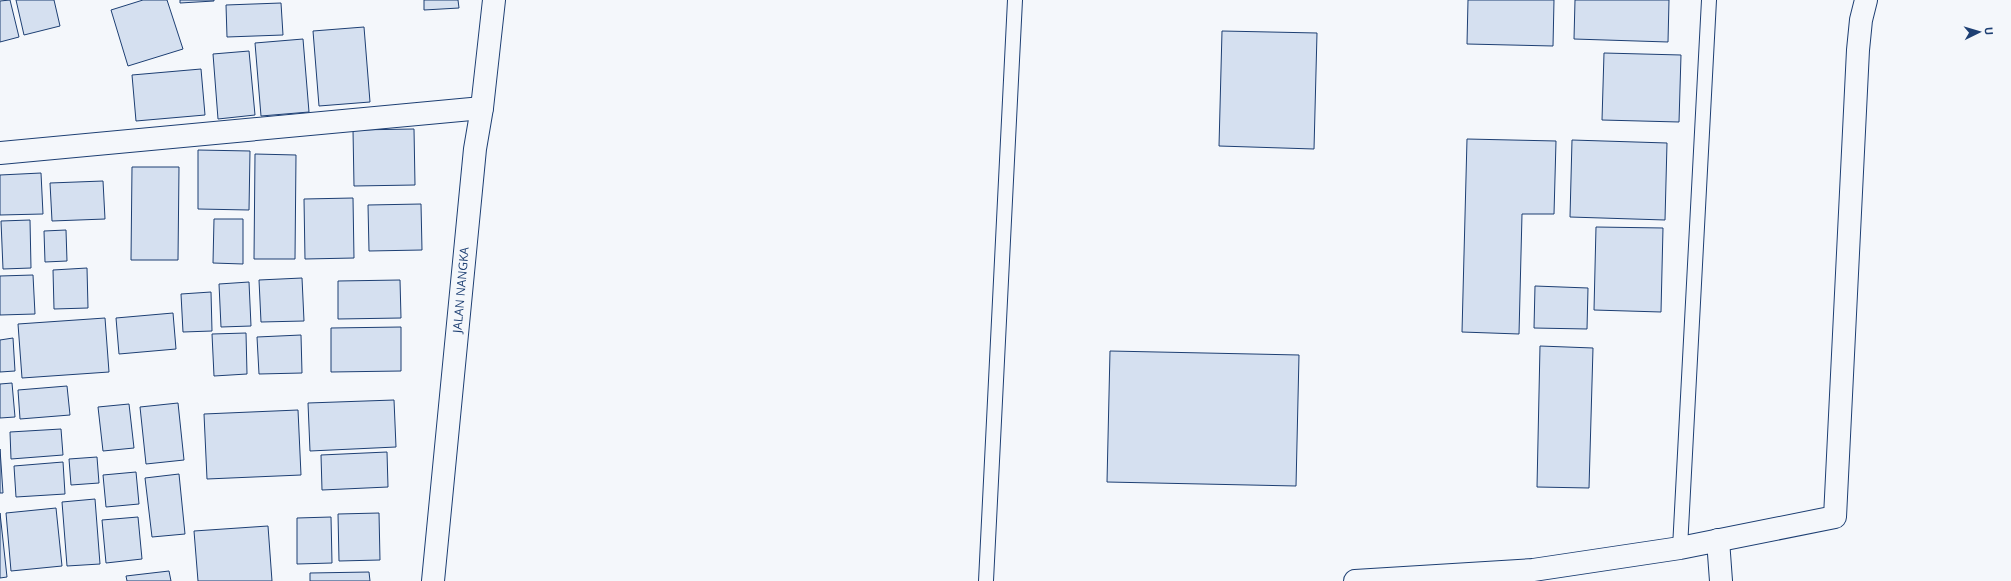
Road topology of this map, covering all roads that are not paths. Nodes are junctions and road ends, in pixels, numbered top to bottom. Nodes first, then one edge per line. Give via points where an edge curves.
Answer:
1 (494, 0) edge
2 (1015, 0) edge
3 (1709, 0) edge
4 (1866, 0) edge
5 (482, 108) junction
6 (0, 153) edge
7 (1718, 540) junction
8 (1680, 548) junction
9 (433, 581) edge
10 (986, 581) edge
11 (1355, 581) edge
12 (1721, 581) edge

1 - 5 street, JALAN NANGKA
2 - 10 lane
3 - 8 lane
4 - 7 street via 1858,50 1835,517
5 - 6 street
5 - 9 street, JALAN NANGKA via 474,149
7 - 8 street
7 - 12 street
8 - 11 street via 1533,570

